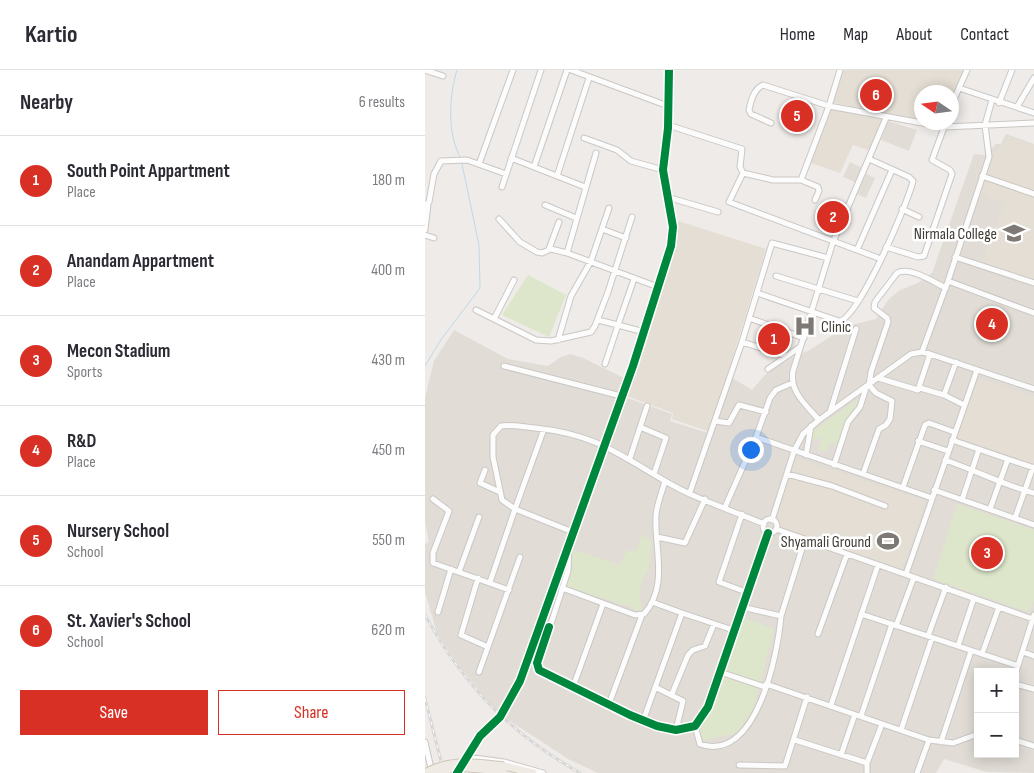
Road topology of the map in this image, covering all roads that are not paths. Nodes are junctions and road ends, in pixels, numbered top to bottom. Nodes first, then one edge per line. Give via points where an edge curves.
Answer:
1 (426, 70) edge
2 (513, 70) edge
3 (541, 70) edge
4 (567, 70) edge
5 (571, 70) edge
6 (669, 70) edge
7 (840, 70) edge
8 (967, 70) edge
9 (1012, 70) edge
10 (425, 76) edge
11 (443, 76) dead end
12 (589, 78) junction
13 (1034, 78) edge
14 (959, 88) joint
15 (992, 100) junction
16 (999, 102) junction
17 (668, 106) junction
18 (829, 106) junction
19 (1017, 107) junction
20 (1034, 113) edge
21 (887, 118) junction
22 (914, 121) edge
23 (771, 122) dead end
24 (1034, 123) edge
25 (959, 125) edge
26 (668, 126) junction
27 (985, 126) junction
28 (943, 130) edge
29 (584, 138) dead end
30 (596, 153) dead end
31 (511, 158) junction
32 (869, 159) junction
33 (479, 164) junction
34 (534, 167) junction
35 (663, 170) junction
36 (892, 170) junction
37 (743, 173) junction
38 (506, 174) junction
39 (425, 175) edge
40 (433, 176) junction
41 (557, 176) junction
42 (982, 176) junction
43 (801, 180) junction
44 (502, 187) dead end
45 (585, 187) junction
46 (1034, 194) edge
47 (667, 197) junction
48 (815, 200) dead end
49 (426, 204) edge
50 (545, 204) dead end
51 (609, 208) dead end
52 (902, 209) junction
53 (719, 212) dead end
54 (632, 217) dead end
55 (919, 217) dead end
56 (576, 218) junction
57 (499, 219) dead end
58 (559, 222) dead end
59 (602, 229) junction
60 (425, 230) edge
61 (425, 235) edge
62 (434, 238) dead end
63 (626, 238) junction
64 (833, 242) junction
65 (886, 247) junction
66 (549, 249) junction
67 (857, 250) junction
68 (567, 253) junction
69 (955, 257) junction
70 (828, 258) junction
71 (881, 260) junction
72 (591, 261) junction
73 (615, 271) junction
74 (776, 276) dead end
75 (634, 279) junction
76 (514, 280) dead end
77 (948, 281) junction
78 (1034, 283) edge
79 (658, 287) junction
80 (946, 288) junction
81 (819, 289) junction
82 (757, 293) junction
83 (859, 301) junction
84 (475, 310) dead end
85 (812, 311) junction
86 (1034, 313) edge
87 (749, 318) junction
88 (494, 319) junction
89 (598, 320) junction
90 (618, 325) junction
91 (856, 329) dead end
92 (644, 332) junction
93 (804, 338) junction
94 (557, 340) junction
95 (742, 342) junction
96 (801, 347) junction
97 (922, 352) junction
98 (930, 354) junction
99 (786, 356) junction
100 (956, 362) junction
101 (605, 364) dead end
102 (504, 366) dead end
103 (768, 369) dead end
104 (977, 370) junction
105 (878, 378) junction
106 (791, 383) junction
107 (867, 386) junction
108 (920, 388) junction
109 (1034, 389) edge
110 (944, 395) junction
111 (621, 396) junction
112 (647, 406) dead end
113 (964, 406) junction
114 (766, 412) junction
115 (830, 413) junction
116 (819, 420) junction
117 (715, 421) junction
118 (811, 426) junction
119 (640, 427) junction
120 (544, 429) junction
121 (954, 432) junction
122 (756, 437) junction
123 (952, 440) junction
124 (918, 441) junction
125 (604, 445) junction
126 (979, 449) junction
127 (794, 451) junction
128 (948, 451) junction
129 (806, 455) junction
130 (630, 458) junction
131 (1008, 459) junction
132 (945, 460) junction
133 (834, 465) junction
134 (1033, 467) edge
135 (972, 469) junction
136 (485, 470) dead end
137 (654, 474) junction
138 (787, 474) junction
139 (863, 474) junction
140 (665, 481) junction
141 (1000, 481) junction
142 (903, 487) junction
143 (934, 490) junction
144 (1025, 490) junction
145 (499, 492) junction
146 (690, 492) junction
147 (1034, 493) edge
148 (932, 498) junction
149 (433, 499) dead end
150 (705, 499) junction
151 (962, 500) junction
152 (885, 506) dead end
153 (725, 507) junction
154 (515, 509) junction
155 (990, 509) junction
156 (742, 514) junction
157 (479, 517) dead end
158 (1015, 518) junction
159 (772, 520) junction
160 (764, 524) junction
161 (1034, 525) edge
162 (777, 528) junction
163 (573, 532) junction
164 (768, 533) junction
165 (657, 537) junction
166 (805, 539) junction
167 (569, 544) junction
168 (847, 554) junction
169 (520, 557) dead end
170 (878, 565) junction
171 (451, 569) junction
172 (459, 572) junction
173 (905, 574) junction
174 (915, 577) junction
175 (478, 578) junction
176 (490, 582) junction
177 (946, 587) junction
178 (562, 588) junction
179 (509, 590) junction
180 (746, 592) junction
181 (974, 598) junction
182 (652, 602) junction
183 (603, 604) junction
184 (742, 606) junction
185 (999, 607) junction
186 (438, 612) dead end
187 (682, 612) junction
188 (861, 614) junction
189 (642, 615) junction
190 (781, 616) junction
191 (1033, 617) edge
192 (714, 624) junction
193 (894, 625) junction
194 (733, 630) junction
195 (819, 634) dead end
196 (930, 637) junction
197 (958, 646) junction
198 (488, 647) junction
199 (971, 651) junction
200 (1023, 652) junction
201 (982, 654) junction
202 (1034, 656) edge
203 (1018, 666) joint
204 (479, 672) dead end
205 (719, 672) junction
206 (1019, 685) edge
207 (766, 686) junction
208 (573, 687) junction
209 (655, 688) junction
210 (1034, 689) edge
211 (672, 694) junction
212 (807, 697) junction
213 (609, 704) junction
214 (831, 705) junction
215 (854, 716) dead end
216 (861, 716) junction
217 (643, 721) junction
218 (882, 724) junction
219 (695, 726) junction
220 (676, 730) junction
221 (901, 730) junction
222 (974, 736) edge
223 (795, 740) junction
224 (929, 740) junction
225 (1019, 741) edge
226 (425, 742) edge
227 (941, 742) junction
228 (1034, 746) edge
229 (841, 755) junction
230 (467, 757) junction
231 (867, 762) junction
232 (739, 765) dead end
233 (425, 773) edge
234 (432, 773) edge
235 (436, 773) edge
236 (457, 773) edge
237 (473, 773) edge
238 (510, 773) edge
239 (533, 773) edge
240 (543, 773) edge
241 (867, 773) edge
242 (917, 773) edge

1 - 10 street
1 - 11 street
2 - 33 street
3 - 31 street
4 - 34 street
5 - 12 street
6 - 17 street
7 - 18 street
8 - 14 street
9 - 16 street
12 - 17 street
12 - 41 street
13 - 19 street
14 - 15 street
15 - 16 street
15 - 27 street
16 - 19 street
17 - 26 street
18 - 21 street
18 - 23 street via 763,85 752,97 749,110 751,114
18 - 43 street
19 - 20 street
21 - 22 street
21 - 32 street
24 - 27 street
25 - 27 street
26 - 35 street
26 - 37 street via 741,148 740,167
27 - 42 street via 989,157
28 - 65 street via 932,160 950,170 951,174 924,256
29 - 35 street via 617,150 631,161
30 - 45 street
31 - 34 street
31 - 38 street
32 - 36 street
32 - 64 street
33 - 38 street
33 - 40 street via 464,160 441,162
34 - 41 street
35 - 47 street
36 - 52 street via 913,181
36 - 67 street
37 - 43 street via 773,180
37 - 64 street via 729,202
38 - 44 street
39 - 40 street
40 - 49 street
41 - 45 street
42 - 46 street
42 - 69 street
43 - 48 street via 818,187
45 - 56 street
47 - 53 street
47 - 79 street via 673,238
49 - 60 street
50 - 56 street
51 - 59 street
52 - 55 street
52 - 65 street
54 - 63 street
56 - 68 street
57 - 66 street via 526,246 542,253
58 - 66 street
59 - 63 street
59 - 72 street
61 - 62 street
63 - 73 street
64 - 67 street
64 - 70 street
65 - 71 street
66 - 68 street
67 - 71 street
68 - 72 street
69 - 77 street
69 - 78 street
70 - 81 street
70 - 82 street via 772,243
71 - 83 street
72 - 73 street
72 - 94 street via 571,296
73 - 75 street
73 - 89 street
74 - 81 street
75 - 79 street
75 - 90 street
76 - 88 street
77 - 80 street
77 - 86 street
79 - 92 street
80 - 97 street
80 - 107 street via 905,271 897,273 891,280 874,304 888,322
81 - 83 street
81 - 85 street
82 - 85 street
82 - 87 street
83 - 85 street via 843,321
84 - 88 street
85 - 93 street
87 - 93 street
87 - 95 street
88 - 94 street via 536,340
89 - 90 street
89 - 94 street via 591,332
90 - 92 street
90 - 101 street
91 - 115 street
92 - 111 street
93 - 96 street
95 - 99 street
95 - 117 street
96 - 99 street
96 - 106 street
97 - 98 street
97 - 105 street via 907,356
98 - 100 street
98 - 108 street
99 - 103 street
100 - 104 street
100 - 110 street
102 - 111 street
104 - 109 street
104 - 113 street
105 - 107 street
105 - 108 street via 915,390
106 - 114 street via 776,390
106 - 116 street
107 - 115 street
107 - 133 street via 860,407 848,422
107 - 139 street via 892,401 893,405 889,422 878,431
108 - 110 street
110 - 113 street
111 - 125 street
112 - 119 street
113 - 121 street
114 - 117 street via 739,405 729,423
114 - 122 street
115 - 116 street
116 - 118 street
117 - 146 street
118 - 127 street
118 - 129 street
119 - 130 street
119 - 137 street via 666,438
120 - 125 street
120 - 145 street via 512,425 496,430 491,446
120 - 154 street
121 - 123 street
121 - 124 street via 927,423
122 - 127 street
122 - 153 street
123 - 126 street
123 - 128 street
124 - 128 street
124 - 142 street
125 - 130 street
125 - 163 street
126 - 131 street
126 - 135 street
127 - 129 street
127 - 138 street
128 - 132 street
129 - 133 street
130 - 137 street
131 - 134 street
131 - 141 street
132 - 135 street
132 - 143 street
133 - 139 street
134 - 144 street
135 - 141 street
135 - 151 street
136 - 145 street via 480,483
137 - 140 street
138 - 152 street via 838,488
138 - 159 street
139 - 142 street
140 - 146 street
140 - 165 street via 656,514
141 - 144 street
141 - 155 street
142 - 148 street
143 - 148 street
143 - 151 street
144 - 147 street
144 - 158 street
145 - 154 street via 504,503
146 - 150 street
148 - 173 street
149 - 171 street via 449,511 432,560
150 - 153 street
150 - 165 street via 685,543
151 - 155 street
153 - 156 street
154 - 163 street
154 - 176 street
155 - 158 street
156 - 160 street
156 - 180 street via 719,582
157 - 172 street
158 - 161 street
159 - 160 street
159 - 162 street
160 - 164 street
162 - 164 street
162 - 166 street
163 - 167 street
164 - 180 street
165 - 182 street via 659,572
166 - 168 street
166 - 190 street
167 - 178 street via 569,565
167 - 230 street via 520,681 500,717 481,736
168 - 170 street
168 - 195 street
169 - 179 street
170 - 173 street
170 - 188 street
171 - 172 street
171 - 186 street
172 - 175 street
173 - 174 street
174 - 177 street
174 - 193 street
175 - 176 street
175 - 198 street via 461,635
176 - 179 street
177 - 181 street
177 - 196 street
178 - 183 street
178 - 208 street via 537,667
179 - 198 street
180 - 184 street
181 - 185 street
181 - 197 street
182 - 187 street
182 - 189 street
183 - 189 street
183 - 208 street
184 - 190 street
184 - 194 street
185 - 191 street
185 - 201 street
187 - 192 street
187 - 209 street
188 - 193 street
188 - 214 street
189 - 213 street
190 - 207 street
191 - 200 street
192 - 194 street
192 - 211 street via 705,646 688,655
193 - 196 street
193 - 216 street
194 - 205 street
196 - 197 street
196 - 221 street
197 - 199 street
198 - 204 street
199 - 201 street
199 - 227 street
200 - 202 street
200 - 203 street
201 - 203 street
205 - 207 street
205 - 219 street via 708,707
206 - 210 street
207 - 212 street
207 - 219 street via 751,722 729,742 711,746 700,744
208 - 213 street
209 - 211 street
209 - 217 street
211 - 220 street via 684,703
212 - 214 street
212 - 223 street
213 - 217 street
214 - 216 street
215 - 229 street
216 - 218 street
217 - 220 street
218 - 221 street
218 - 231 street
219 - 220 street
221 - 224 street
222 - 227 street via 960,742
223 - 229 street
223 - 232 street via 783,767
224 - 227 street
224 - 242 street
225 - 228 street
226 - 234 street
229 - 231 street
230 - 236 street
230 - 237 street
230 - 240 street via 499,761
231 - 241 street
233 - 239 main road, bridge via 440,765 456,762 504,766
235 - 238 main road, bridge via 457,767

